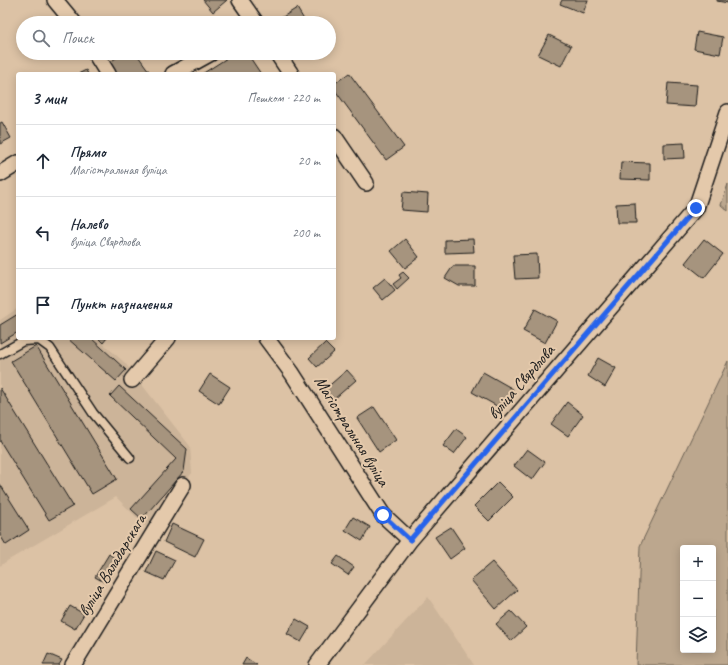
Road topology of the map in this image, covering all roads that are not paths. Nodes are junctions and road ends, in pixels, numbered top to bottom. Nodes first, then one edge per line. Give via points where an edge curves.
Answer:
1 (55, 0) edge
2 (240, 0) edge
3 (68, 16) edge
4 (251, 16) edge
5 (100, 60) edge
6 (198, 60) edge
7 (282, 60) edge
8 (107, 72) edge
9 (177, 72) edge
10 (290, 72) edge
11 (728, 112) edge
12 (336, 139) edge
13 (16, 164) edge
14 (0, 174) edge
15 (366, 183) dead end
16 (166, 340) edge
17 (267, 340) edge
18 (0, 354) edge
19 (132, 380) dead end
20 (130, 458) dead end
21 (183, 485) dead end
22 (410, 540) junction
23 (73, 665) edge
24 (316, 665) edge

1 - 3 street
2 - 4 street
5 - 8 street
6 - 9 street
7 - 10 street
11 - 22 street, вуліца Свярдлова via 696,208
12 - 15 street
13 - 14 street
16 - 19 street
17 - 22 street, Магістральная вуліца via 292,373 383,515
18 - 20 lane via 23,341 39,340 50,348 93,413
21 - 23 street, вуліца Валадарскага
22 - 24 street, вуліца Свярдлова

